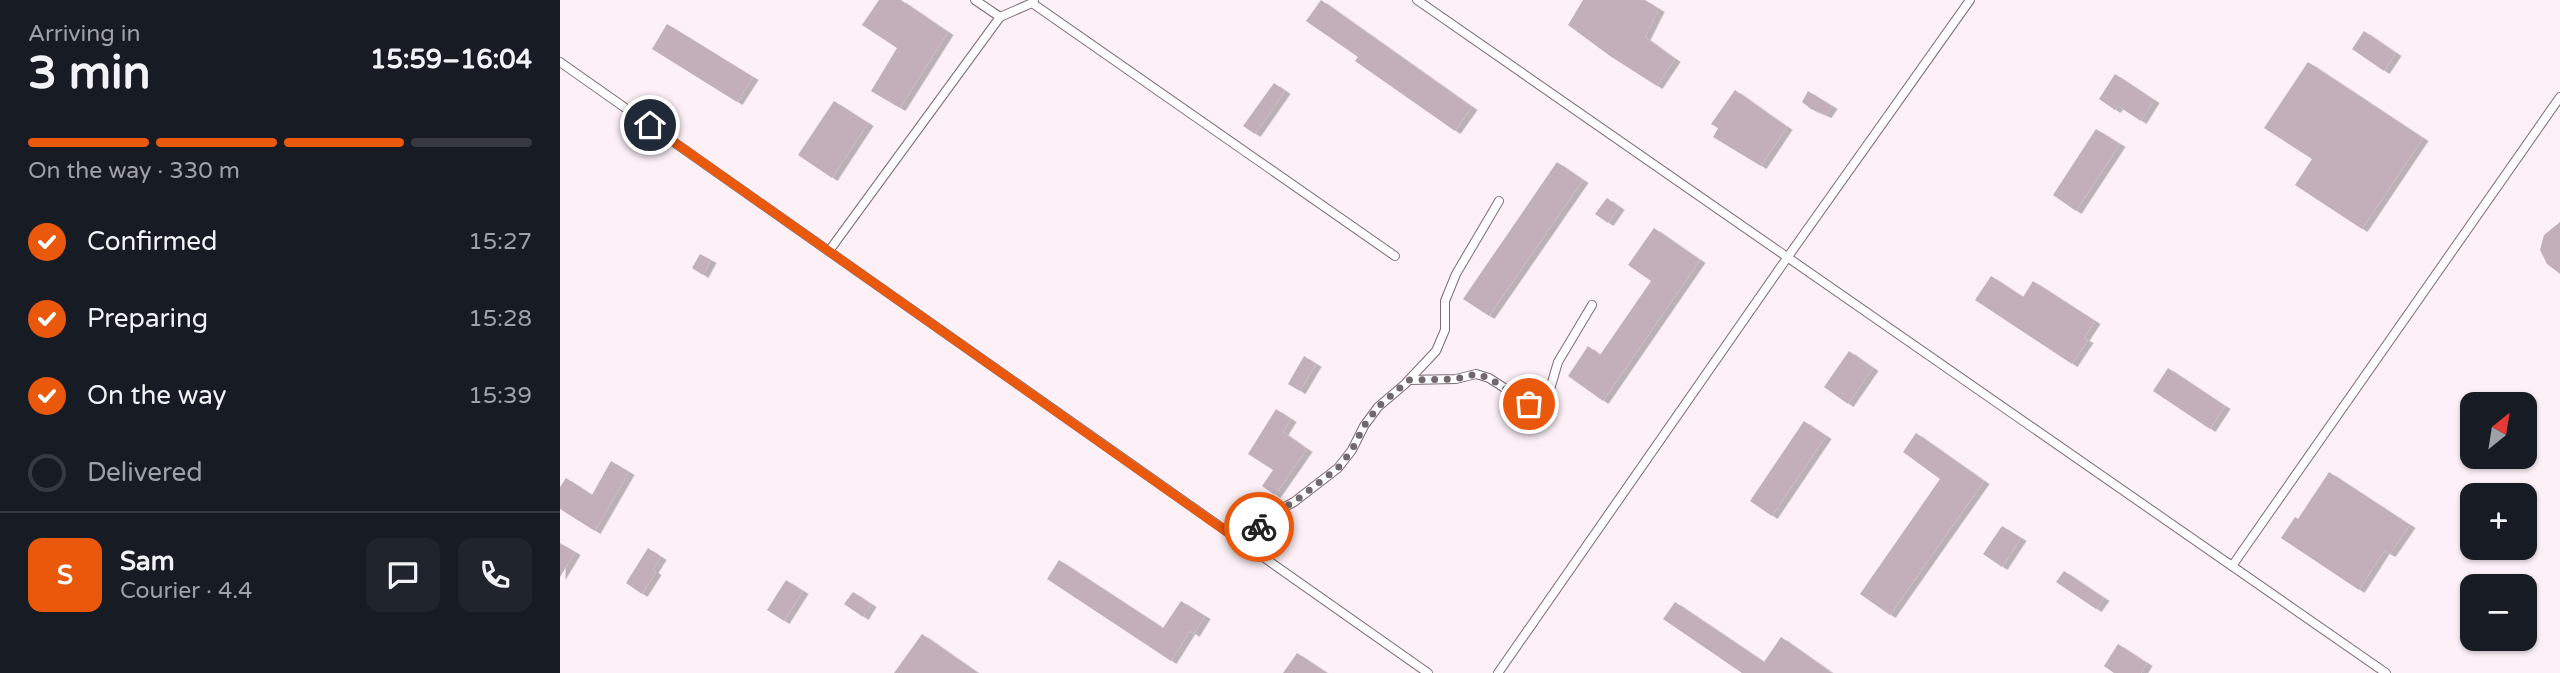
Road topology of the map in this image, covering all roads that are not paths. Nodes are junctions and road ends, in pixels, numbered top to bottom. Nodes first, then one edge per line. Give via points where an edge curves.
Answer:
1 (975, 0) edge
2 (1417, 0) edge
3 (1970, 0) edge
4 (1033, 2) edge
5 (1000, 17) junction
6 (560, 62) edge
7 (2560, 97) edge
8 (1499, 201) dead end
9 (829, 251) junction
10 (1395, 256) dead end
11 (1787, 258) junction
12 (1592, 306) dead end
13 (1409, 380) junction
14 (1244, 544) junction
15 (2232, 566) junction
16 (1428, 673) edge
17 (1498, 673) edge
18 (2386, 673) edge

1 - 5 lane
2 - 11 lane
3 - 11 lane
4 - 5 lane
4 - 10 lane
5 - 9 lane
6 - 9 lane
7 - 15 lane
8 - 13 lane via 1448,292 1445,330 1436,352
9 - 14 lane
11 - 15 lane
11 - 17 lane
12 - 13 lane via 1558,362 1548,396 1538,403 1529,404 1476,374
13 - 14 lane via 1378,407 1338,468 1269,515
14 - 16 lane
15 - 18 lane

